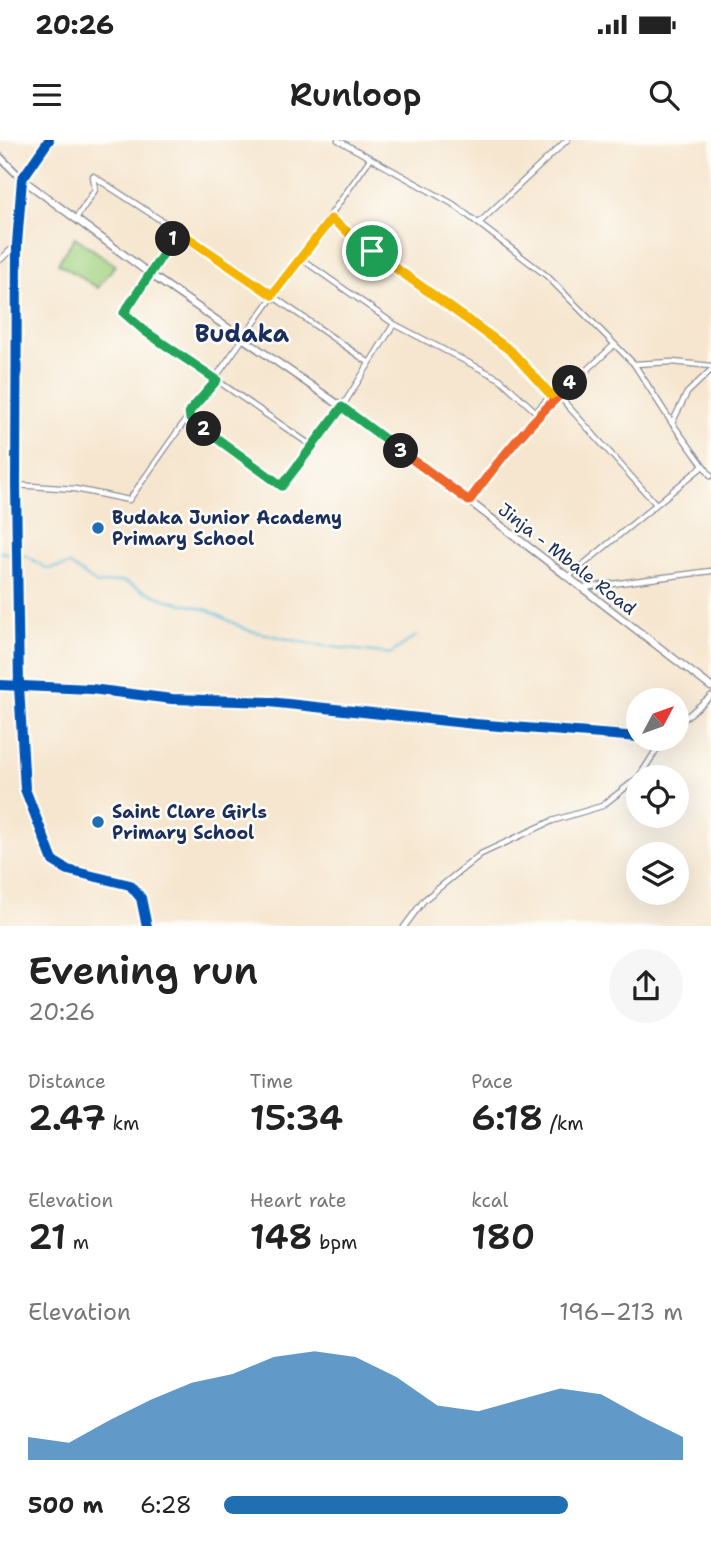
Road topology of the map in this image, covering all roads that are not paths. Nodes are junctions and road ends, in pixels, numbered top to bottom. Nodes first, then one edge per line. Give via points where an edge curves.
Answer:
1 (48, 140) edge
2 (338, 140) edge
3 (567, 140) edge
4 (0, 157) edge
5 (370, 159) junction
6 (22, 178) junction
7 (77, 217) junction
8 (331, 219) junction
9 (480, 222) junction
10 (179, 233) junction
11 (17, 244) junction
12 (300, 258) junction
13 (0, 260) edge
14 (150, 274) junction
15 (272, 295) junction
16 (394, 324) junction
17 (246, 339) junction
18 (614, 345) junction
19 (368, 362) junction
20 (634, 364) junction
21 (711, 368) edge
22 (217, 380) junction
23 (554, 395) junction
24 (342, 407) junction
25 (189, 412) junction
26 (672, 423) junction
27 (312, 446) junction
28 (702, 466) junction
29 (711, 476) edge
30 (16, 485) junction
31 (469, 501) junction
32 (655, 503) junction
33 (711, 571) edge
34 (567, 578) junction
35 (580, 588) junction
36 (0, 685) edge
37 (19, 685) junction
38 (711, 687) edge
39 (711, 696) edge
40 (690, 714) edge
41 (626, 736) edge
42 (626, 787) edge
43 (147, 926) edge
44 (404, 926) edge

1 - 6 street
2 - 5 street
3 - 9 street
4 - 6 main road, Jinja - Mbale Road
5 - 8 street
5 - 9 street
6 - 7 main road, Jinja - Mbale Road
6 - 11 street
7 - 10 street via 95,190 93,176
7 - 14 main road, Jinja - Mbale Road
8 - 12 street
8 - 23 street via 511,351
9 - 18 street via 547,276
10 - 14 street
10 - 15 street
11 - 13 street
11 - 30 street
12 - 15 street
12 - 16 street
14 - 17 main road, Jinja - Mbale Road
14 - 22 street via 124,315
15 - 17 street
15 - 19 street
16 - 19 street
16 - 23 street via 500,379 536,412
17 - 22 street
17 - 24 main road, Jinja - Mbale Road
18 - 20 street
18 - 23 street
19 - 24 street
20 - 21 street via 673,362
20 - 26 street
21 - 26 street via 687,393
22 - 25 street
22 - 27 street
23 - 31 street
23 - 32 street
24 - 27 street
24 - 31 main road, Jinja - Mbale Road
25 - 27 street via 193,422 282,486
25 - 30 street via 129,500 75,489
26 - 28 street
28 - 29 street
28 - 32 street
30 - 37 street
31 - 34 main road, Jinja - Mbale Road
32 - 34 street
33 - 35 street
34 - 35 main road, Jinja - Mbale Road
35 - 38 main road, Jinja - Mbale Road
36 - 37 street
37 - 41 street via 172,699 269,702
37 - 43 street via 26,795 50,855 68,870 130,885 141,898
39 - 40 street
42 - 44 street via 602,806 552,821 481,854 424,900

